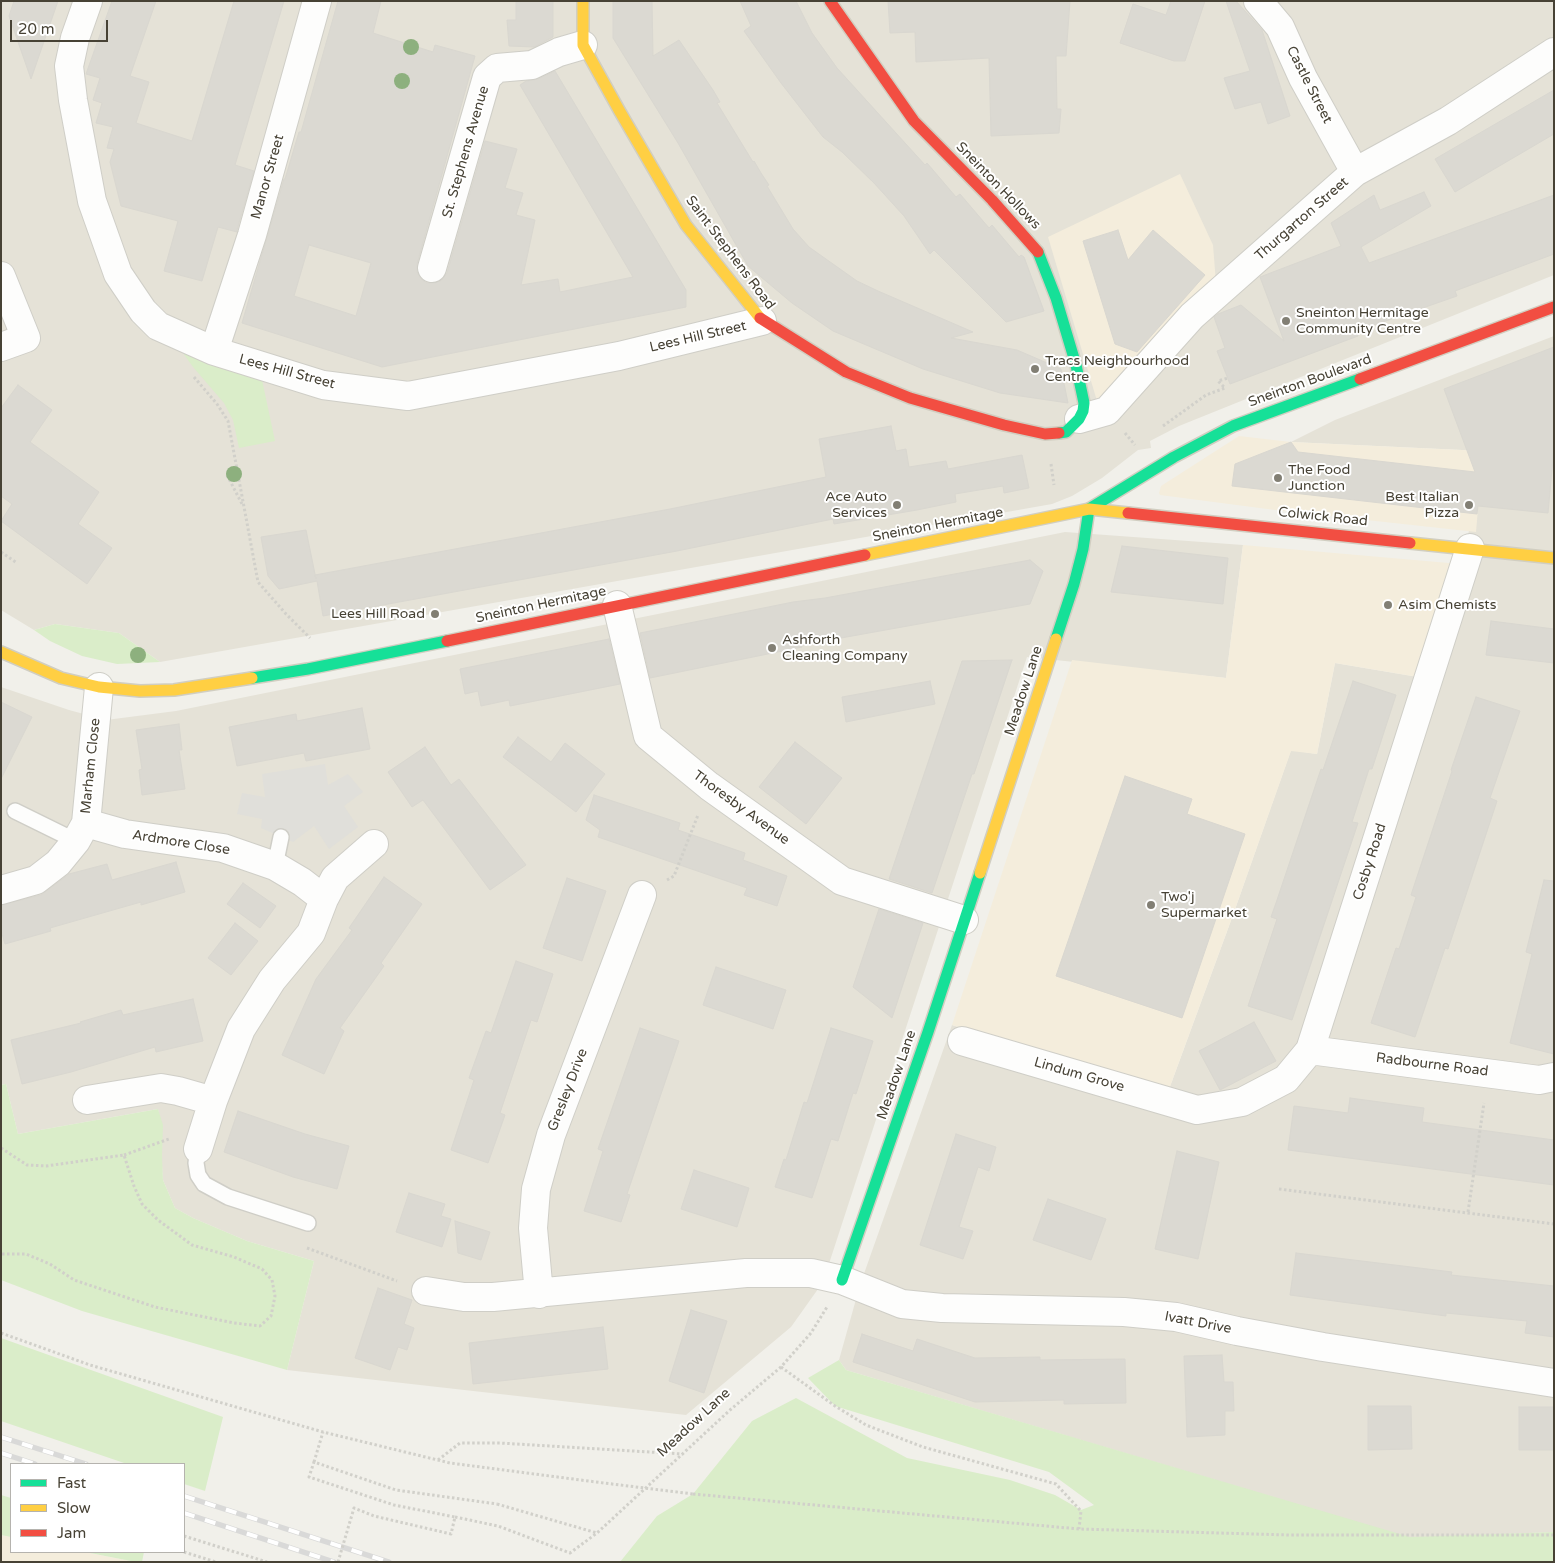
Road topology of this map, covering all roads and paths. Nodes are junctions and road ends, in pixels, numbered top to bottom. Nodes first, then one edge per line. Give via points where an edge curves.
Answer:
1 (88, 1) edge
2 (317, 1) edge
3 (583, 1) edge
4 (830, 1) edge
5 (1258, 1) edge
6 (583, 45) junction
7 (1554, 52) edge
8 (1355, 172) junction
9 (432, 268) dead end
10 (1, 276) edge
11 (1554, 307) edge
12 (762, 321) junction
13 (1, 347) edge
14 (214, 351) junction
15 (188, 370) dead end
16 (1228, 378) dead end
17 (1108, 411) junction
18 (1079, 419) junction
19 (1158, 429) dead end
20 (1045, 434) junction
21 (1142, 440) dead end
22 (1135, 445) junction
23 (1174, 458) junction
24 (227, 475) dead end
25 (1047, 490) dead end
26 (244, 506) junction
27 (1089, 508) junction
28 (1470, 548) junction
29 (1, 552) edge
30 (1554, 558) edge
31 (17, 564) dead end
32 (616, 605) junction
33 (286, 614) dead end
34 (1, 652) edge
35 (99, 687) junction
36 (709, 786) junction
37 (15, 811) dead end
38 (81, 832) junction
39 (280, 837) dead end
40 (374, 844) dead end
41 (275, 866) junction
42 (1, 890) edge
43 (642, 895) joint
44 (324, 899) junction
45 (964, 920) junction
46 (962, 1041) dead end
47 (1310, 1050) junction
48 (1489, 1072) junction
49 (1554, 1076) edge
50 (87, 1100) dead end
51 (213, 1101) junction
52 (1197, 1110) joint
53 (200, 1141) junction
54 (1, 1148) edge
55 (124, 1155) junction
56 (1279, 1189) dead end
57 (1468, 1212) junction
58 (308, 1223) dead end
59 (1554, 1224) edge
60 (1, 1254) edge
61 (842, 1280) junction
62 (426, 1291) dead end
63 (539, 1294) junction
64 (1, 1333) edge
65 (781, 1367) junction
66 (1554, 1383) edge
67 (323, 1432) junction
68 (684, 1454) junction
69 (438, 1460) junction
70 (314, 1462) junction
71 (455, 1516) junction
72 (1079, 1529) junction
73 (597, 1533) junction
74 (1554, 1535) edge
75 (185, 1536) edge
76 (185, 1552) edge
77 (216, 1562) edge
78 (267, 1562) edge
79 (338, 1562) edge

1 - 14 street, Lees Hill Street via 69,66 92,201 118,274 143,311 158,326
2 - 14 street, Manor Street via 252,235
3 - 6 street, Saint Stephens Road
4 - 18 street, Sneinton Hollows via 914,122 1037,249 1076,364 1084,403
5 - 8 street, Castle Street via 1280,26 1303,78
6 - 9 street, St. Stephens Avenue via 532,65 497,68 487,77
6 - 12 street, Saint Stephens Road via 686,225
7 - 8 street, Thurgarton Street via 1448,121
8 - 17 street, Thurgarton Street via 1192,316
10 - 13 street via 26,338
11 - 23 street, Sneinton Boulevard via 1233,426
12 - 14 street, Lees Hill Street via 619,356 408,396 323,385
12 - 20 street, Saint Stephens Road via 846,372 910,398
15 - 26 path via 228,421
16 - 19 path via 1218,381 1225,388 1206,396
17 - 18 street
17 - 22 path
18 - 20 street, Saint Stephens Road via 1066,432
20 - 25 path via 1055,487
21 - 22 path
22 - 23 path via 1160,442
23 - 27 street, Sneinton Boulevard
24 - 26 path
26 - 33 path via 258,582
27 - 28 street, Colwick Road
27 - 32 street, Sneinton Hermitage
27 - 45 street, Meadow Lane via 1074,584
28 - 30 street, Colwick Road
28 - 47 street, Cosby Road
29 - 31 path
32 - 35 street, Sneinton Hermitage via 308,669 174,690
32 - 36 street, Thoresby Avenue via 648,736
34 - 35 street, Sneinton Hermitage via 62,678
35 - 38 street, Marham Close
36 - 43 path via 674,876
36 - 45 street, Thoresby Avenue via 842,881
37 - 38 lane
38 - 41 street, Ardmore Close via 165,838 224,848
38 - 42 street via 58,863 36,880
39 - 41 lane
40 - 44 street via 335,878
41 - 44 street, Ardmore Close
43 - 63 street, Gresley Drive via 551,1136 536,1189 533,1228
44 - 51 street via 311,933 272,980 241,1029
45 - 61 street, Meadow Lane
46 - 52 street, Lindum Grove
47 - 48 street, Radbourne Road
47 - 52 street, Cosby Road via 1286,1079 1242,1102
48 - 49 street, Radbourne Road via 1539,1080
48 - 57 path
50 - 51 street via 162,1088
51 - 53 street
53 - 55 path via 176,1136
53 - 58 lane via 196,1163 204,1184 228,1197
54 - 55 path via 27,1165 46,1166
55 - 60 path via 142,1204 158,1220 192,1245 262,1269 272,1280 275,1296 271,1316 260,1326 155,1307 74,1280 50,1264 26,1254
56 - 57 path
57 - 59 path
61 - 63 street via 811,1273 746,1273
61 - 65 path, Meadow Lane via 811,1333
61 - 66 street, Ivatt Drive via 902,1304 942,1308 1124,1312 1176,1317 1323,1347
62 - 63 street via 464,1297
64 - 67 path via 90,1364
65 - 68 path, Meadow Lane
65 - 72 path via 866,1425 923,1447 1056,1484 1081,1510
67 - 69 path
67 - 70 path
68 - 69 path via 460,1443
68 - 73 path, Meadow Lane
69 - 72 path, bridge via 693,1494
70 - 71 path, bridge via 309,1477 394,1505
70 - 73 path, bridge via 396,1490 497,1504
71 - 73 path, Meadow Lane via 498,1526 570,1553
71 - 79 path, bridge via 451,1534 374,1516 354,1508
72 - 74 path via 1289,1535
75 - 78 path
76 - 77 path

